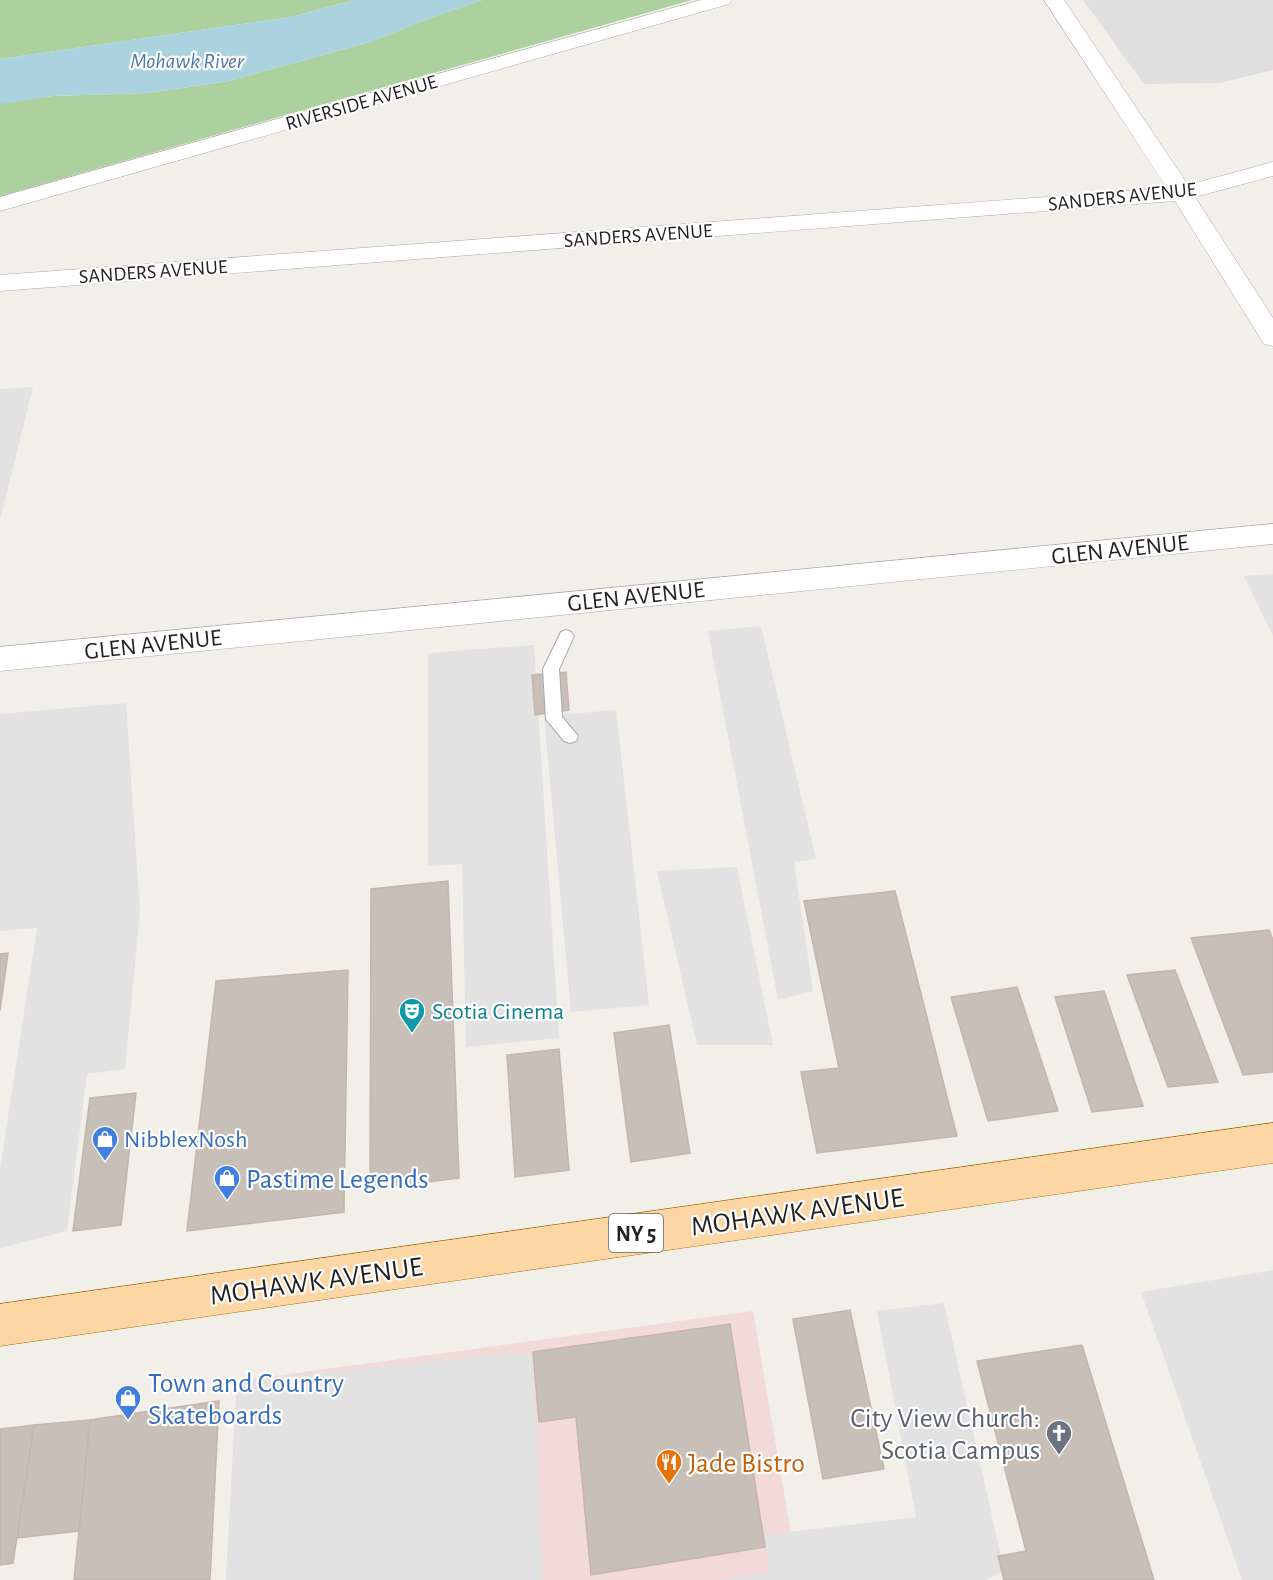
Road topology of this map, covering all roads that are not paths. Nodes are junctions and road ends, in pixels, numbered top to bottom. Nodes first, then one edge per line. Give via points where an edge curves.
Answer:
1 (722, 0) edge
2 (1054, 0) edge
3 (1273, 168) edge
4 (1182, 194) junction
5 (2, 209) edge
6 (0, 283) edge
7 (1273, 338) edge
8 (1273, 534) edge
9 (566, 636) dead end
10 (0, 658) edge
11 (570, 736) dead end
12 (1273, 1143) edge
13 (0, 1325) edge

1 - 5 street, RIVERSIDE AVENUE
2 - 4 street
3 - 4 street, SANDERS AVENUE
4 - 6 street, SANDERS AVENUE
4 - 7 street
8 - 10 street, GLEN AVENUE
9 - 11 lane via 551,669 554,720
12 - 13 main road, MOHAWK AVENUE / NY 5

